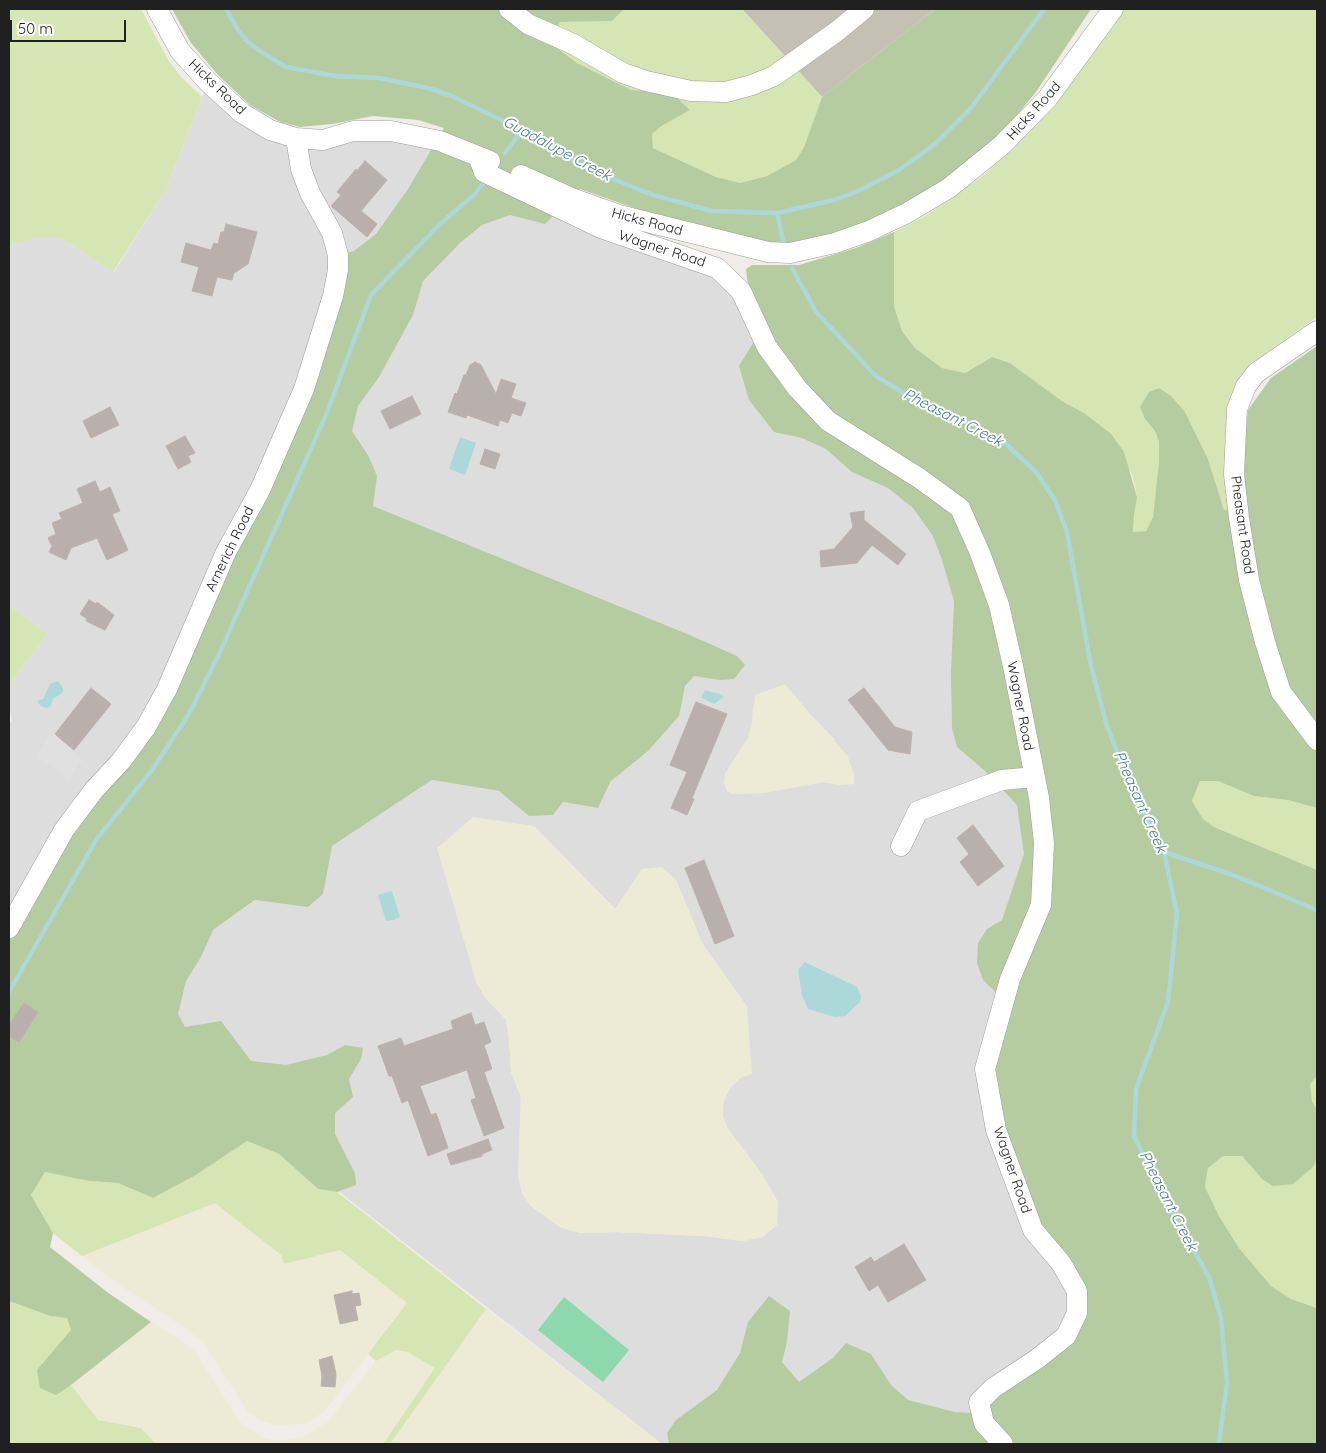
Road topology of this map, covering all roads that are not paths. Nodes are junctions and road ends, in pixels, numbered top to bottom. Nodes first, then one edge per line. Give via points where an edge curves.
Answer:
1 (157, 9) edge
2 (509, 9) edge
3 (864, 9) edge
4 (1113, 9) edge
5 (296, 138) junction
6 (478, 156) junction
7 (1317, 331) edge
8 (1317, 740) edge
9 (1034, 777) junction
10 (901, 846) dead end
11 (9, 928) edge
12 (1003, 1444) edge

1 - 5 street, Hicks Road via 180,51 208,82 242,113 270,130
2 - 3 street via 528,24 573,44 624,73 691,91 726,92 774,76
4 - 6 street, Hicks Road via 1047,99 977,166 949,188 907,213 826,245 790,253 768,252 665,227 574,199
5 - 6 street, Hicks Road via 323,140 353,131 391,131 440,141
5 - 11 street, Arnerich Road via 300,169 332,233 338,255 333,296 304,389 260,490 226,552 167,689 146,727 64,830
6 - 9 street, Wagner Road via 484,172 601,228 717,268 741,291 767,347 797,388 828,421 960,508 999,605
7 - 8 street, Pheasant Road via 1256,373 1246,386 1237,409 1234,474 1249,580 1265,642 1282,692
9 - 10 street via 1002,780 918,811
9 - 12 street, Wagner Road via 1044,843 1040,905 1010,980 985,1069 996,1130 1033,1230 1061,1263 1076,1291 1077,1313 1066,1336 993,1388 979,1402 984,1423

